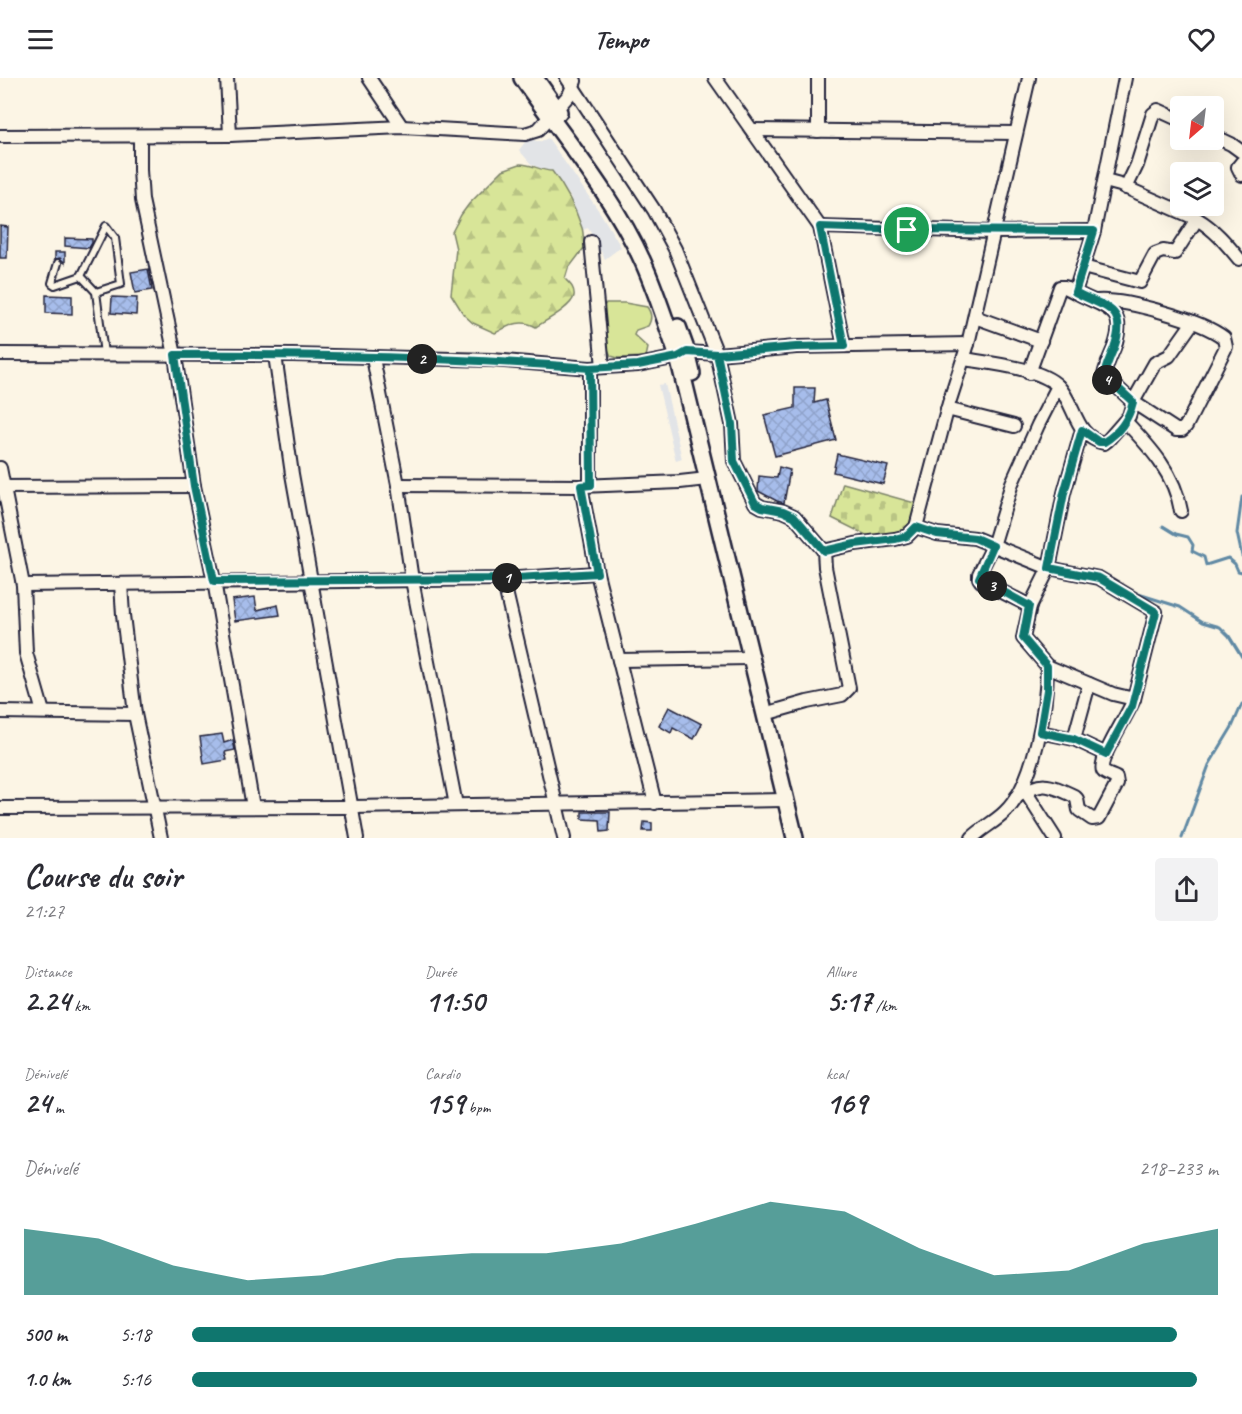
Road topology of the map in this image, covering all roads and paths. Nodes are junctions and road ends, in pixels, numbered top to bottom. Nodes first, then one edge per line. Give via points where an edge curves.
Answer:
1 (227, 78) edge
2 (369, 78) edge
3 (522, 78) edge
4 (535, 78) edge
5 (715, 78) edge
6 (818, 78) edge
7 (1029, 78) edge
8 (1125, 78) edge
9 (572, 81) edge
10 (554, 113) junction
11 (1170, 115) edge
12 (402, 127) junction
13 (753, 130) junction
14 (818, 131) junction
15 (1017, 133) junction
16 (230, 135) junction
17 (0, 136) edge
18 (140, 136) junction
19 (1224, 140) edge
20 (1242, 152) edge
21 (1242, 162) edge
22 (1242, 175) edge
23 (1105, 181) junction
24 (1126, 188) junction
25 (1197, 219) junction
26 (820, 227) junction
27 (1094, 231) junction
28 (994, 232) junction
29 (591, 242) dead end
30 (1239, 259) dead end
31 (58, 263) dead end
32 (1083, 267) junction
33 (81, 276) junction
34 (96, 292) junction
35 (1075, 292) junction
36 (1095, 301) junction
37 (975, 317) junction
38 (1193, 322) junction
39 (1041, 340) junction
40 (968, 344) junction
41 (844, 346) junction
42 (0, 354) edge
43 (104, 354) junction
44 (717, 354) junction
45 (175, 355) junction
46 (275, 355) junction
47 (682, 355) junction
48 (374, 358) junction
49 (964, 359) junction
50 (596, 367) junction
51 (1029, 373) junction
52 (1058, 386) junction
53 (1133, 402) junction
54 (947, 409) junction
55 (1125, 421) junction
56 (1014, 426) dead end
57 (1082, 430) junction
58 (0, 468) edge
59 (707, 479) junction
60 (398, 485) junction
61 (586, 485) junction
62 (194, 486) junction
63 (2, 487) edge
64 (1181, 511) dead end
65 (916, 527) junction
66 (993, 546) junction
67 (824, 551) junction
68 (1049, 568) junction
69 (597, 573) junction
70 (502, 579) junction
71 (412, 580) junction
72 (214, 581) junction
73 (312, 581) junction
74 (121, 584) junction
75 (23, 585) junction
76 (1029, 606) junction
77 (751, 658) junction
78 (620, 660) junction
79 (1047, 666) junction
80 (1089, 684) junction
81 (1134, 699) junction
82 (0, 712) edge
83 (43, 712) junction
84 (772, 712) junction
85 (135, 714) junction
86 (1040, 732) junction
87 (1074, 739) junction
88 (1106, 754) junction
89 (1021, 794) junction
90 (785, 800) junction
91 (655, 803) junction
92 (556, 804) junction
93 (456, 805) junction
94 (155, 807) junction
95 (253, 807) junction
96 (352, 807) junction
97 (0, 808) edge
98 (161, 838) edge
99 (357, 838) edge
100 (564, 838) edge
101 (795, 838) edge
102 (802, 838) edge
103 (972, 838) edge
104 (1055, 838) edge

1 - 16 street
2 - 12 street
3 - 10 street
4 - 10 street
5 - 13 street
6 - 14 street
7 - 15 street
8 - 23 street
9 - 10 street via 569,95
9 - 44 street via 675,249
10 - 12 street via 538,130 525,134
10 - 47 street via 638,231 658,275
11 - 24 street via 1158,110 1153,114
12 - 16 street
13 - 14 street
13 - 26 street
14 - 15 street
15 - 28 street
16 - 18 street
17 - 18 street
18 - 45 street via 142,200
19 - 20 street
21 - 22 street via 1238,168
23 - 24 street
23 - 27 street
24 - 25 street
25 - 30 street
25 - 32 street via 1175,253 1155,254 1140,282
26 - 28 street
26 - 41 street
27 - 28 street
27 - 32 street
28 - 37 street
29 - 50 street
31 - 33 lane via 52,283 55,285
32 - 35 street
33 - 34 lane
33 - 34 lane via 105,226 115,238 122,284
34 - 43 lane
35 - 36 street
35 - 39 street via 1060,287
36 - 38 street via 1120,301
36 - 53 street via 1113,312 1120,327 1104,375
37 - 39 street
37 - 40 street
38 - 53 street via 1169,356 1155,363
38 - 53 street via 1219,334 1226,347 1186,426 1176,430
39 - 51 street
40 - 41 street
40 - 49 street
41 - 44 street
42 - 43 street
43 - 45 street
44 - 47 street
44 - 67 street via 732,424 734,461 755,503 794,516
45 - 46 street
45 - 62 street
46 - 48 street
46 - 73 street
47 - 50 street via 638,365
47 - 59 street
47 - 84 street
48 - 50 street
48 - 60 street
49 - 51 street via 1003,364
49 - 54 street
50 - 61 street
51 - 52 street
52 - 57 street
52 - 66 street via 1012,483
53 - 55 street
54 - 56 street
54 - 65 street
55 - 57 street via 1104,442
55 - 64 street via 1153,450 1167,472
57 - 68 street
58 - 63 street
59 - 61 street
59 - 77 street
60 - 61 street
60 - 71 street
61 - 69 street
62 - 63 street
62 - 72 street
63 - 75 street
65 - 66 street via 937,534 975,538
65 - 67 street via 907,536
66 - 68 street
66 - 76 street via 979,578
67 - 84 street via 849,688 842,695
68 - 76 street
68 - 81 street via 1099,578 1156,612
69 - 70 street
69 - 78 street
70 - 71 street
70 - 92 street
71 - 73 street
71 - 93 street
72 - 73 street
72 - 74 street
72 - 95 street
73 - 96 street
74 - 75 street
74 - 85 street
75 - 83 street via 26,653
76 - 79 street via 1023,638
77 - 78 street
77 - 90 street
78 - 91 street
79 - 80 street
79 - 86 street
80 - 81 street
80 - 87 street
81 - 88 street
82 - 83 street
83 - 85 street
84 - 102 street
85 - 94 street
86 - 87 street
86 - 89 street
87 - 88 street
88 - 89 street via 1102,768 1116,778 1117,784 1099,818 1092,819 1079,810 1074,796 1047,784
89 - 103 street via 1006,812
89 - 104 street
90 - 91 street
90 - 101 street
91 - 92 street
92 - 93 street
92 - 100 street
93 - 96 street
94 - 95 street
94 - 97 street
94 - 98 street
95 - 96 street
96 - 99 street

